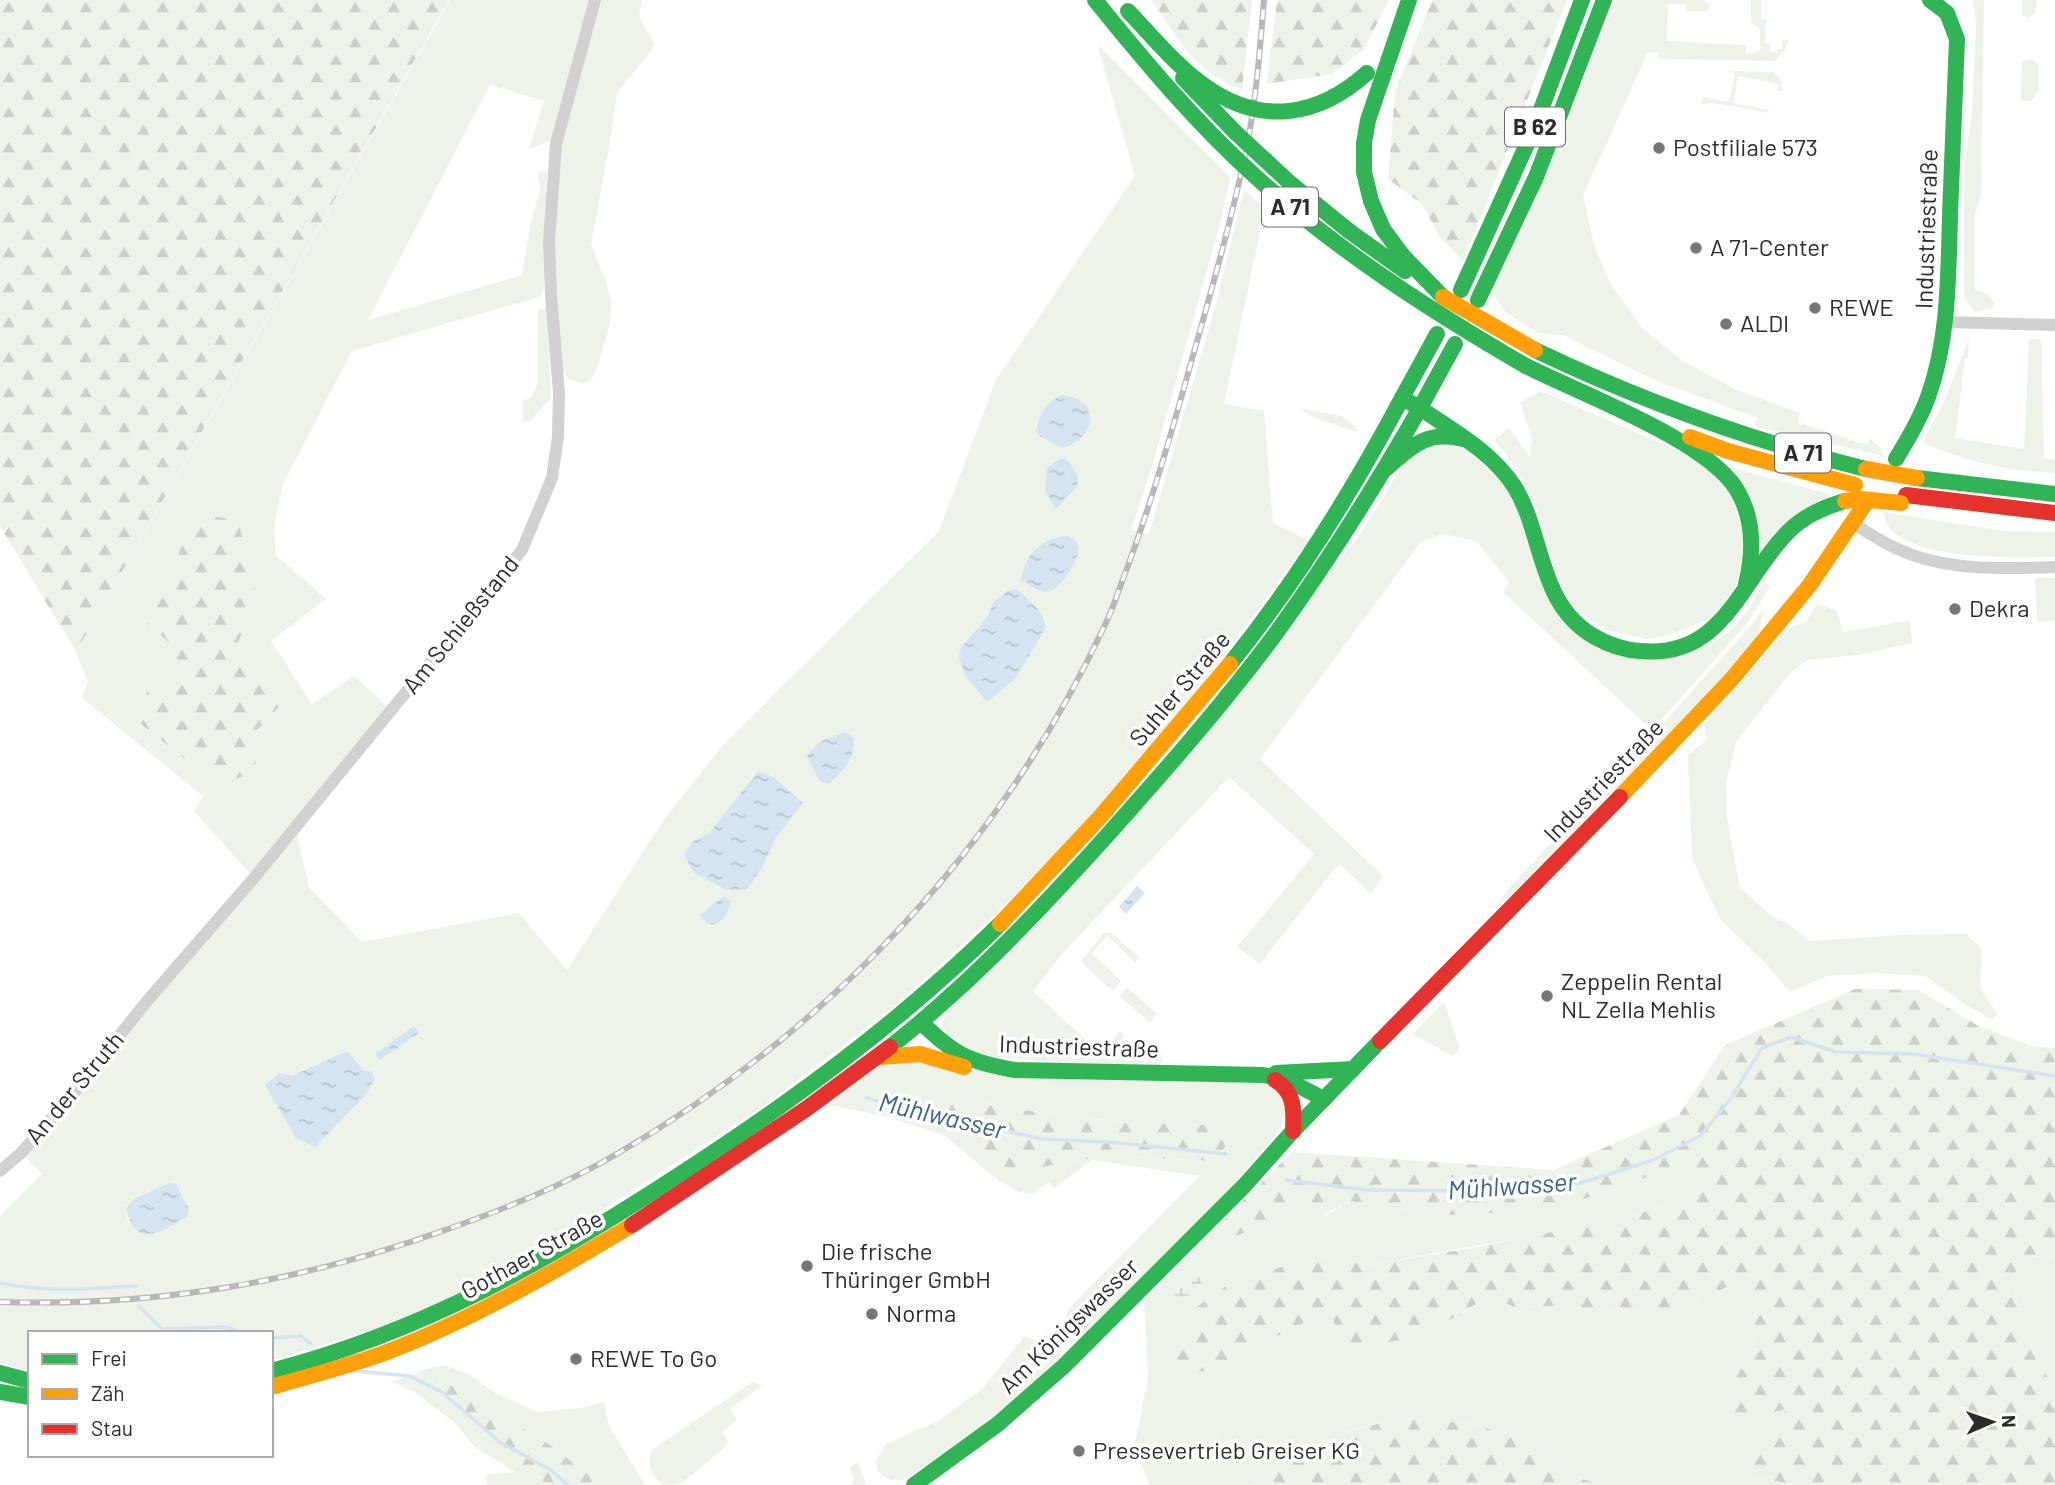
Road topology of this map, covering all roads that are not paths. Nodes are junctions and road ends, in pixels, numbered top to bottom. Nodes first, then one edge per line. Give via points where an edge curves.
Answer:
1 (595, 0) edge
2 (1095, 0) edge
3 (1581, 0) edge
4 (1604, 0) edge
5 (1408, 2) edge
6 (1939, 2) edge
7 (1123, 6) edge
8 (1374, 78) junction
9 (1461, 290) dead end
10 (1443, 296) junction
11 (1478, 300) dead end
12 (1947, 322) junction
13 (2055, 325) edge
14 (1437, 334) dead end
15 (1455, 344) dead end
16 (1402, 398) junction
17 (1420, 408) junction
18 (1637, 419) junction
19 (1468, 440) junction
20 (1896, 459) dead end
21 (1387, 468) junction
22 (2055, 494) edge
23 (1903, 499) junction
24 (1865, 504) dead end
25 (2055, 513) edge
26 (1853, 523) junction
27 (2055, 567) edge
28 (1734, 609) junction
29 (922, 996) junction
30 (147, 1001) joint
31 (892, 1021) junction
32 (915, 1023) junction
33 (877, 1057) junction
34 (933, 1057) junction
35 (982, 1066) junction
36 (1353, 1069) junction
37 (1300, 1072) junction
38 (1250, 1075) junction
39 (1324, 1099) junction
40 (1293, 1131) junction
41 (0, 1171) edge
42 (1244, 1186) joint
43 (273, 1370) edge
44 (0, 1373) edge
45 (28, 1380) edge
46 (273, 1386) edge
47 (0, 1392) edge
48 (28, 1397) edge
49 (914, 1485) edge

1 - 30 street, Am Schießstand via 556,144 549,241 558,437 552,478 522,550 254,878
2 - 18 main road, A 71, bridge via 1223,146 1341,248 1465,332
3 - 9 main road, B 62 via 1533,131
4 - 11 main road, B 62 via 1536,177
5 - 8 main road
6 - 12 main road, Industriestraße via 1951,20 1958,46
7 - 8 main road, bridge via 1205,86 1247,108 1280,113 1311,109
7 - 10 main road, A 71, bridge via 1185,80 1290,183 1349,231
8 - 10 main road via 1363,154 1368,191 1391,241
10 - 22 main road, A 71, bridge via 1535,350 1629,394 1740,436 1866,469
12 - 13 street
12 - 20 main road, Industriestraße via 1936,379
14 - 16 main road, Suhler Straße
15 - 17 main road, Suhler Straße
16 - 17 main road
16 - 29 main road, Suhler Straße via 1306,562 1207,695 1078,843
17 - 19 main road
17 - 21 main road, Suhler Straße
18 - 23 main road, A 71 via 1728,451
18 - 28 main road via 1705,458 1737,491 1749,518 1752,552 1745,588
19 - 21 main road via 1447,435 1422,439
19 - 28 main road via 1513,484 1532,526 1549,586 1567,614 1594,637 1638,651 1676,648 1707,635
21 - 32 main road, Suhler Straße via 1329,560 1215,712 1031,919
23 - 25 main road via 1953,510
23 - 28 main road, bridge via 1860,499 1817,510 1787,532
24 - 26 main road, Industriestraße
26 - 27 street via 1901,551 1930,561
26 - 36 main road, Industriestraße via 1809,586 1731,680
29 - 31 main road, Suhler Straße
29 - 32 main road via 915,1003
30 - 41 street, An der Struth via 73,1094
31 - 32 main road
31 - 43 main road, Gothaer Straße via 768,1115 575,1241 440,1313 361,1345
32 - 33 main road, Suhler Straße
32 - 34 main road via 920,1047
32 - 35 main road, Industriestraße via 949,1050
33 - 34 main road via 908,1053
33 - 46 main road, Gothaer Straße via 794,1118 585,1254 500,1301 383,1354
34 - 35 main road via 964,1067
35 - 38 main road, Industriestraße
36 - 37 main road, Industriestraße
36 - 39 main road, Industriestraße
37 - 38 main road, Industriestraße
37 - 39 main road via 1316,1079
38 - 39 main road, Industriestraße via 1285,1079
38 - 40 main road, Industriestraße via 1272,1079 1287,1088 1293,1103
39 - 40 main road, Industriestraße
40 - 42 main road, Industriestraße
42 - 49 main road, Am Königswasser via 1065,1366
44 - 45 main road
47 - 48 main road

